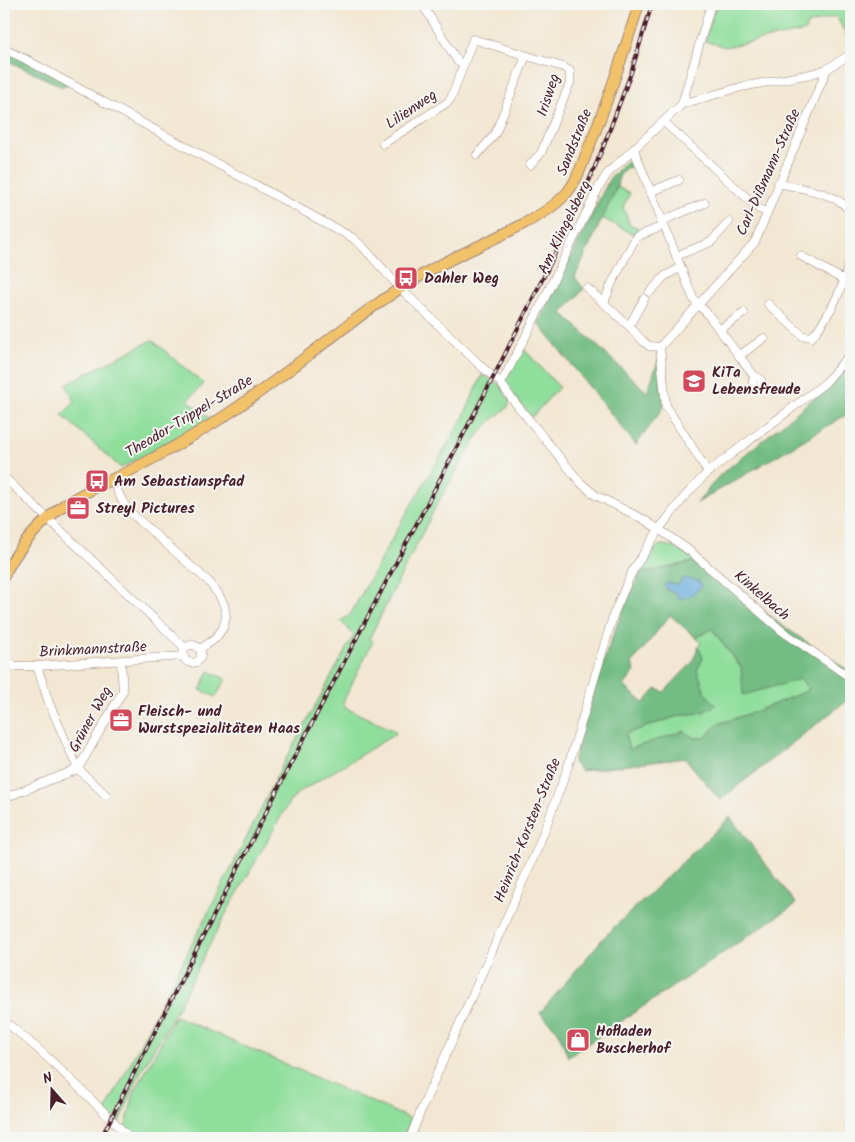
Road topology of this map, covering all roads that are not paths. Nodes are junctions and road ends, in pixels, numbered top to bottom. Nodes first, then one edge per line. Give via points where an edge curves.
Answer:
1 (422, 4) edge
2 (638, 4) edge
3 (711, 4) edge
4 (473, 39) joint
5 (4, 49) edge
6 (851, 54) edge
7 (526, 56) junction
8 (463, 63) junction
9 (827, 69) junction
10 (682, 104) junction
11 (664, 122) junction
12 (384, 144) dead end
13 (634, 150) junction
14 (477, 155) dead end
15 (530, 165) dead end
16 (679, 180) dead end
17 (778, 183) junction
18 (650, 192) junction
19 (706, 203) dead end
20 (767, 212) junction
21 (851, 213) edge
22 (729, 222) dead end
23 (662, 223) junction
24 (851, 252) edge
25 (676, 256) junction
26 (801, 256) dead end
27 (680, 268) junction
28 (844, 280) junction
29 (400, 288) junction
30 (587, 288) dead end
31 (650, 292) dead end
32 (644, 299) dead end
33 (604, 303) junction
34 (768, 304) dead end
35 (698, 305) junction
36 (744, 313) dead end
37 (629, 326) junction
38 (719, 330) junction
39 (764, 338) dead end
40 (660, 347) junction
41 (851, 354) edge
42 (738, 356) junction
43 (755, 377) dead end
44 (500, 382) junction
45 (708, 472) junction
46 (4, 477) edge
47 (112, 480) junction
48 (49, 518) junction
49 (659, 529) junction
50 (4, 576) edge
51 (186, 648) junction
52 (200, 649) junction
53 (184, 656) junction
54 (121, 662) junction
55 (4, 666) edge
56 (37, 666) junction
57 (851, 678) edge
58 (78, 769) junction
59 (106, 795) dead end
60 (4, 798) edge
61 (4, 1021) edge
62 (130, 1138) edge
63 (410, 1138) edge

1 - 8 street via 458,62
2 - 29 main road, Sandstraße via 600,118 566,195 534,219
3 - 10 street
4 - 7 street, Irisweg
4 - 8 street, Lilienweg
5 - 29 street via 353,238
6 - 9 street, Am Klingelsberg
7 - 14 street via 495,134
7 - 15 street, Irisweg via 570,71 570,83 542,153
8 - 12 street, Lilienweg via 448,102
9 - 10 street, Am Klingelsberg via 741,87
9 - 17 street, Carl-Dißmann-Straße
10 - 11 street, Am Klingelsberg
11 - 13 street, Am Klingelsberg
11 - 20 street via 759,209
13 - 18 street
13 - 44 street, Am Klingelsberg via 608,173 599,187 529,331
16 - 18 street
17 - 20 street, Carl-Dißmann-Straße
17 - 21 street via 837,199 848,206
18 - 23 street
19 - 23 street
20 - 35 street, Carl-Dißmann-Straße via 755,242
22 - 25 street via 712,242
23 - 25 street
23 - 33 street via 636,237
24 - 28 street
25 - 27 street
26 - 28 street
27 - 31 street
27 - 35 street
28 - 34 street via 825,321 812,337 803,336
29 - 44 street
29 - 47 main road, Theodor-Trippel-Straße via 217,421
30 - 33 street
32 - 37 street
33 - 37 street
35 - 38 street
35 - 40 street, Carl-Dißmann-Straße
36 - 38 street
37 - 40 street via 649,346
38 - 42 street
39 - 42 street
40 - 45 street via 666,406
41 - 45 street, Heinrich-Korsten-Straße via 825,383
42 - 43 street
44 - 49 street via 580,482 595,495
45 - 49 street, Heinrich-Korsten-Straße
46 - 48 street
47 - 48 main road, Theodor-Trippel-Straße via 74,499
47 - 52 street via 130,512 208,581 224,605 226,617 223,628 215,639
48 - 50 main road, Theodor-Trippel-Straße via 15,556
48 - 51 street
49 - 57 street, Kinkelbach via 691,552 782,631
49 - 63 street, Heinrich-Korsten-Straße via 622,594 556,802
51 - 52 street via 193,644
51 - 53 street
52 - 53 street via 201,657 196,662 188,661
53 - 54 street, Brinkmannstraße
54 - 56 street, Brinkmannstraße
54 - 58 street, Grüner Weg via 123,691
55 - 56 street, Brinkmannstraße
56 - 58 street via 49,703
58 - 59 street
58 - 60 street, Grüner Weg
61 - 62 street via 62,1070

